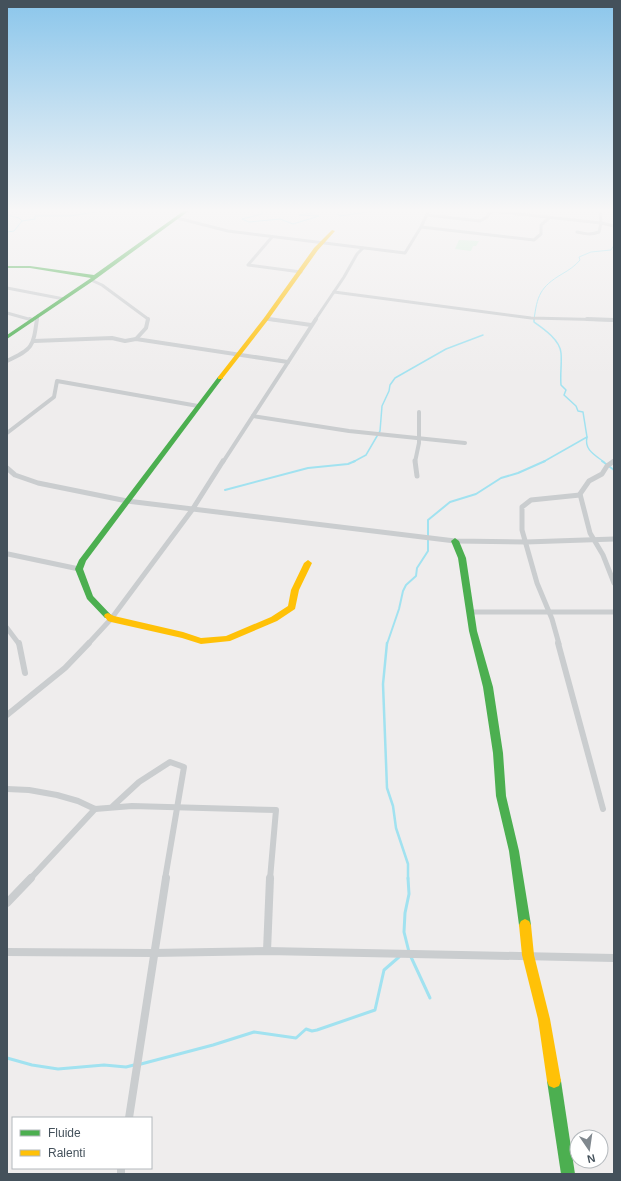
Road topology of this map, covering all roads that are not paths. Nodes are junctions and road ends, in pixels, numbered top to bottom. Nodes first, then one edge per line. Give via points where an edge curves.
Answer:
1 (112, 265) edge
2 (249, 265) edge
3 (306, 265) edge
4 (350, 265) edge
5 (7, 267) edge
6 (301, 272) junction
7 (93, 279) junction
8 (7, 288) edge
9 (334, 292) junction
10 (64, 299) junction
11 (7, 313) edge
12 (35, 318) junction
13 (266, 319) junction
14 (614, 320) edge
15 (311, 325) junction
16 (7, 337) edge
17 (136, 339) junction
18 (34, 341) junction
19 (238, 354) junction
20 (7, 361) edge
21 (288, 362) junction
22 (198, 406) junction
23 (419, 412) dead end
24 (253, 416) junction
25 (7, 433) edge
26 (419, 438) junction
27 (465, 443) dead end
28 (614, 461) edge
29 (7, 468) edge
30 (418, 476) dead end
31 (580, 495) junction
32 (127, 501) junction
33 (192, 510) junction
34 (594, 539) junction
35 (614, 539) edge
36 (455, 540) junction
37 (526, 542) junction
38 (8, 554) dead end
39 (308, 563) dead end
40 (79, 569) junction
41 (614, 583) edge
42 (470, 612) junction
43 (549, 612) junction
44 (614, 612) edge
45 (111, 619) junction
46 (7, 628) edge
47 (25, 673) dead end
48 (7, 715) edge
49 (7, 790) edge
50 (113, 806) junction
51 (176, 808) junction
52 (95, 809) junction
53 (603, 809) dead end
54 (7, 903) edge
55 (7, 952) edge
56 (267, 952) junction
57 (153, 953) junction
58 (528, 955) junction
59 (614, 958) edge
60 (129, 1117) edge
61 (568, 1174) edge

1 - 7 main road
2 - 6 street
3 - 6 main road
4 - 9 street
5 - 7 main road via 30,267
6 - 13 main road
7 - 10 main road
7 - 17 street via 148,319 146,328
8 - 10 street
9 - 14 street via 537,319
9 - 15 street
10 - 12 main road
11 - 12 street
12 - 16 main road
12 - 18 street
13 - 15 street
13 - 19 main road
15 - 21 street
17 - 18 street
17 - 19 street
18 - 20 street via 25,353
19 - 21 street
19 - 22 main road
21 - 24 street
22 - 25 street via 57,381 54,397
22 - 32 main road
23 - 26 street
24 - 26 street via 348,431
24 - 33 street
26 - 27 street
26 - 30 street via 415,458
28 - 31 street via 602,474 595,476 584,486
29 - 32 street via 15,475 38,483
31 - 34 street
31 - 37 street via 531,500 522,507 522,530
32 - 33 street
32 - 40 main road
33 - 36 street
33 - 45 street
34 - 35 street
34 - 37 street
34 - 41 street
36 - 37 street
36 - 42 main road via 462,558
37 - 43 street via 537,583
38 - 40 street
39 - 45 main road via 290,602 292,607 274,619 227,639 201,641
40 - 45 main road via 90,597
42 - 43 street
42 - 58 main road via 488,687 498,753 501,796 514,851
43 - 44 street
43 - 53 street
45 - 48 street via 65,668
46 - 47 street via 19,642
49 - 52 street via 29,790 57,795
50 - 51 street
50 - 51 street via 124,793 170,762 184,767
50 - 52 street
51 - 56 street via 276,810
51 - 57 street
52 - 54 street
55 - 57 street
56 - 57 street
56 - 58 street
57 - 60 street
58 - 59 street
58 - 61 main road via 544,1019

